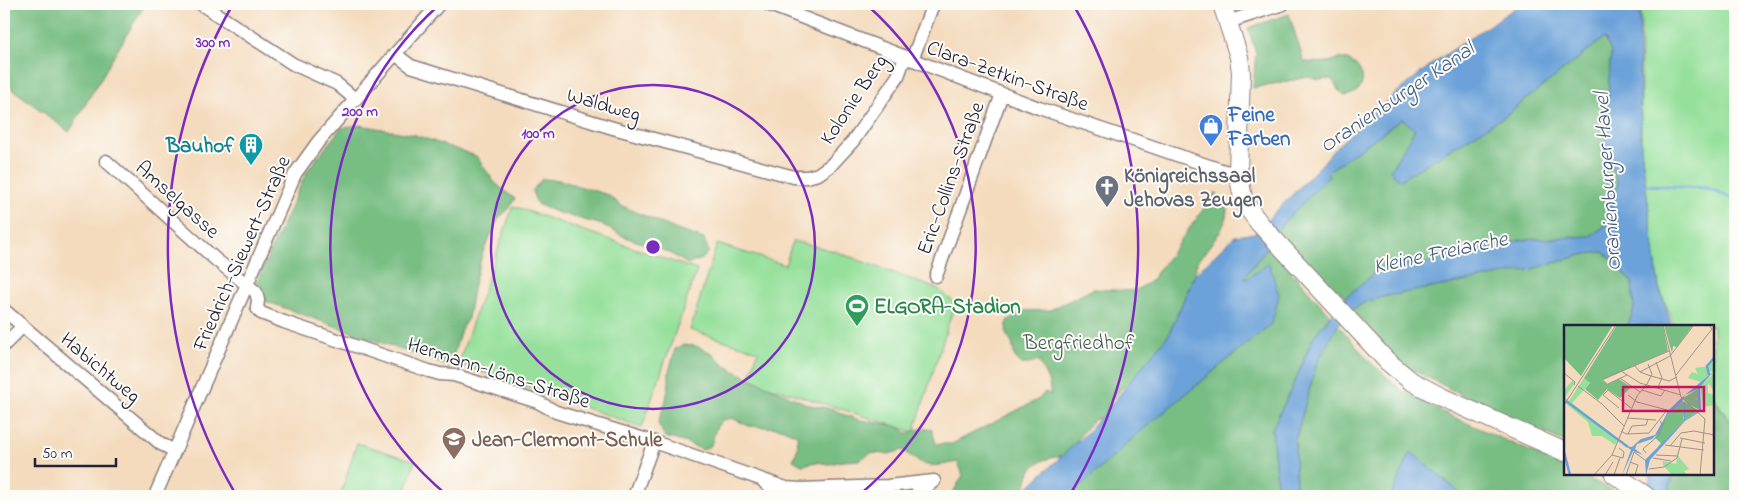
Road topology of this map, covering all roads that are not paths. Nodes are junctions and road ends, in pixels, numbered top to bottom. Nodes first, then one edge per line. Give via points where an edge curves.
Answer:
1 (201, 4) edge
2 (439, 4) edge
3 (767, 4) edge
4 (933, 4) edge
5 (1222, 4) edge
6 (1283, 4) edge
7 (1228, 22) junction
8 (395, 54) junction
9 (909, 59) junction
10 (1002, 94) junction
11 (355, 99) junction
12 (106, 161) dead end
13 (1238, 173) junction
14 (808, 177) joint
15 (936, 276) dead end
16 (247, 284) junction
17 (4, 310) edge
18 (22, 327) junction
19 (4, 345) edge
20 (654, 442) junction
21 (175, 451) junction
22 (1564, 452) edge
23 (1616, 475) edge
24 (760, 478) junction
25 (1644, 494) edge
26 (155, 496) edge
27 (634, 496) edge
28 (780, 496) edge
29 (915, 496) edge

1 - 11 street via 292,64 337,84
2 - 8 street, Friedrich-Siewert-Straße
3 - 9 street, Clara-Zetkin-Straße
4 - 9 street, Kolonie Berg
5 - 7 main road
6 - 7 street
7 - 13 main road via 1241,72
8 - 11 street, Friedrich-Siewert-Straße
8 - 14 street, Waldweg via 411,66 604,125 794,177
9 - 10 street, Clara-Zetkin-Straße
9 - 14 street, Kolonie Berg via 832,165
10 - 13 street, Clara-Zetkin-Straße via 1141,144
10 - 15 street, Eric-Collins-Straße
11 - 16 street, Friedrich-Siewert-Straße via 295,174
12 - 16 street, Amselgasse
13 - 22 main road via 1241,192 1260,224 1387,361 1411,381 1441,397
16 - 20 street, Hermann-Löns-Straße via 256,292 257,308 261,313 284,322
16 - 21 street, Friedrich-Siewert-Straße
17 - 18 street, Habichtweg
18 - 19 street
18 - 21 street, Habichtweg via 161,444
20 - 24 street, Hermann-Löns-Straße
20 - 27 street
21 - 26 street, Friedrich-Siewert-Straße
23 - 25 main road
24 - 28 street, Hermann-Löns-Straße
24 - 29 street, Hermann-Löns-Straße via 786,488 800,489 934,481

